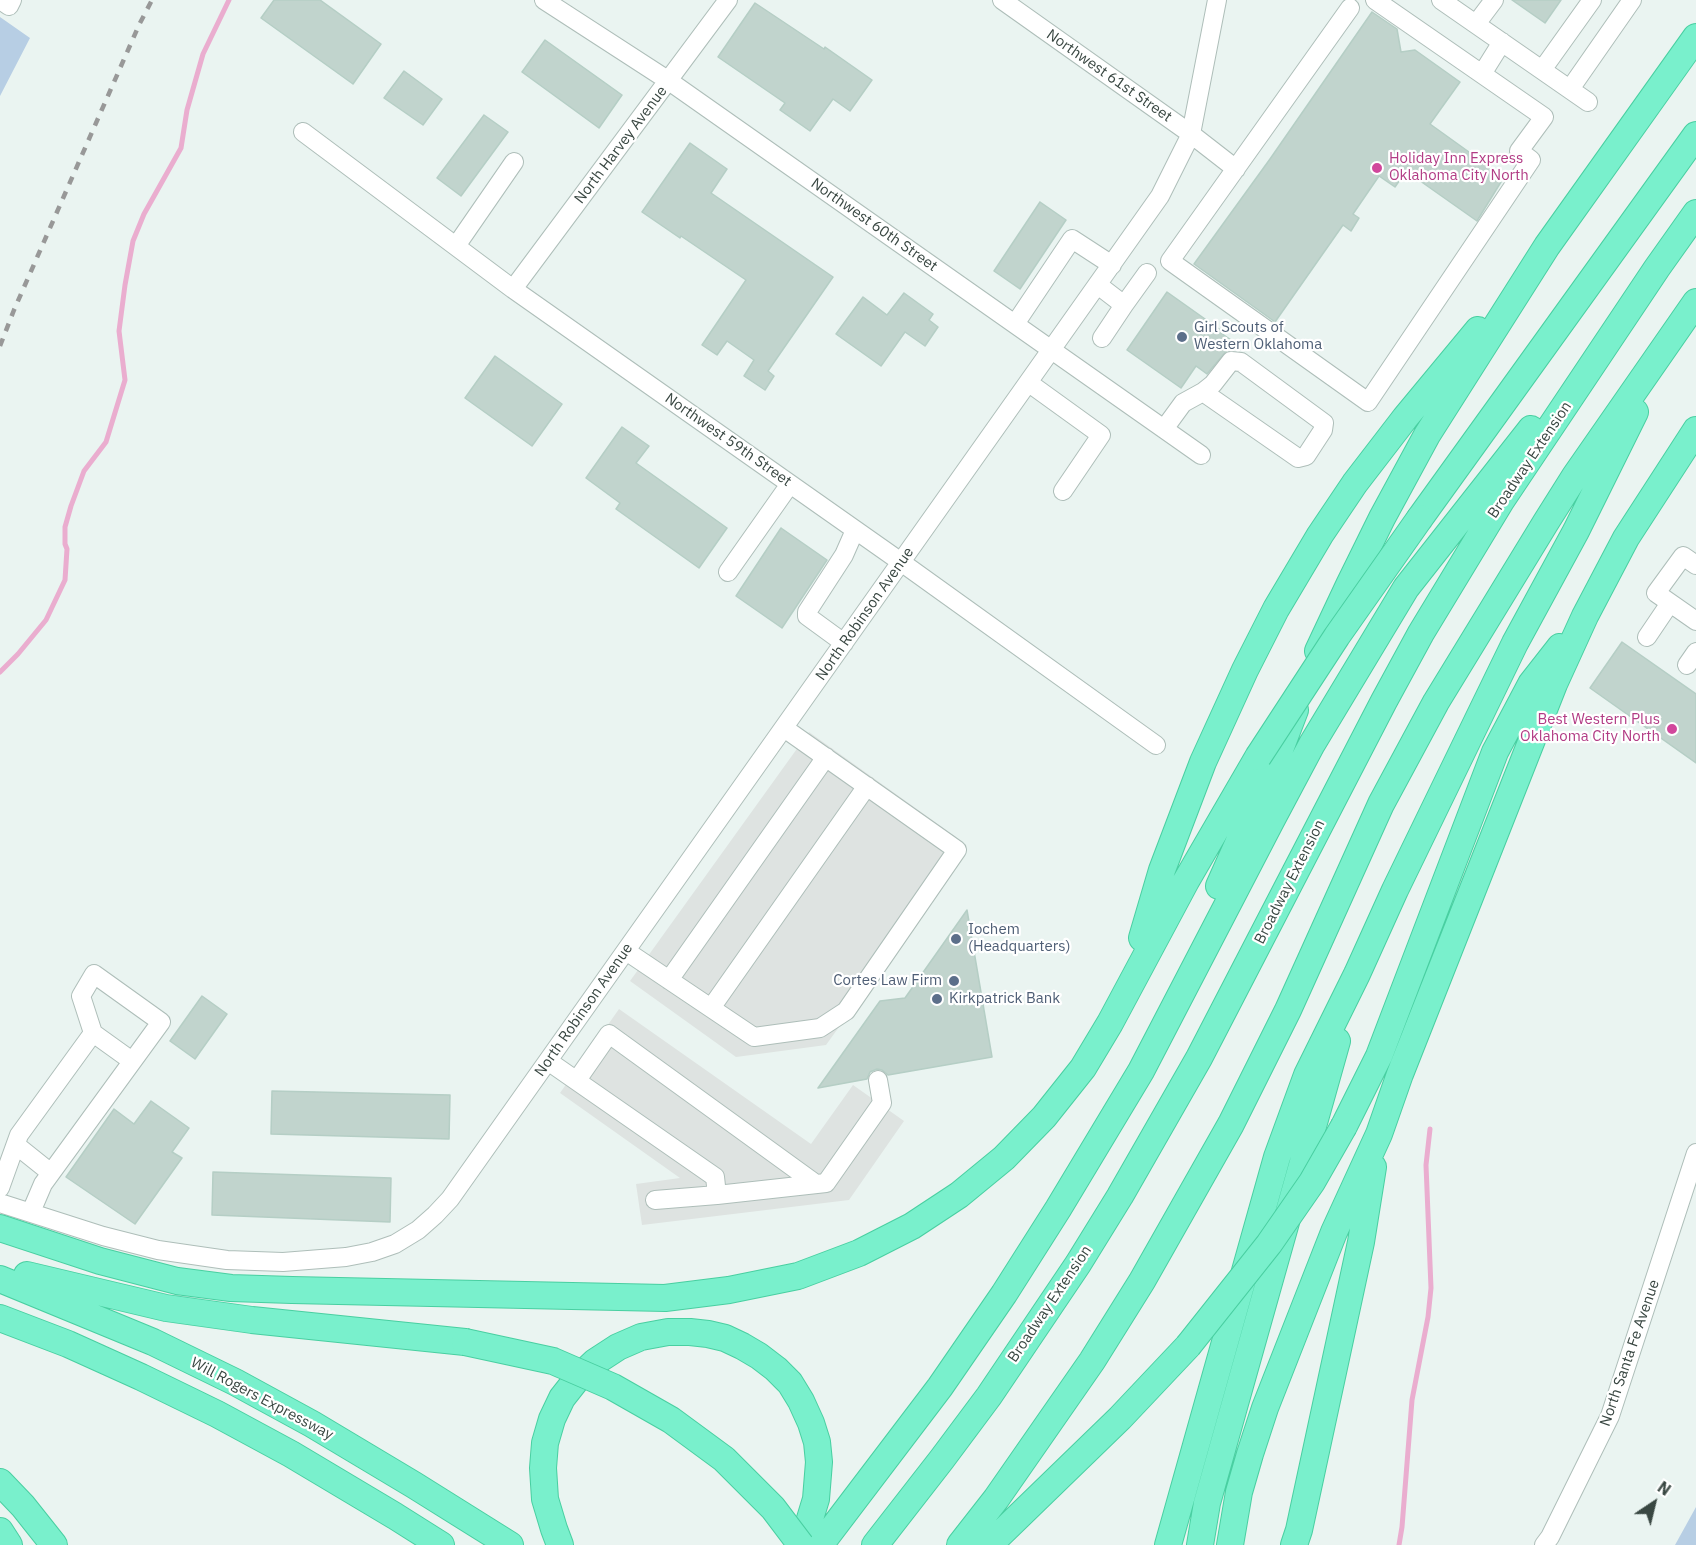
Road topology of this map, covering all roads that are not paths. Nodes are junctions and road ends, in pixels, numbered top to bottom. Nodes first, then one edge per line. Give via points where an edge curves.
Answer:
1 (544, 0) edge
2 (728, 0) edge
3 (1002, 0) edge
4 (1216, 0) edge
5 (1375, 0) edge
6 (1441, 0) edge
7 (1494, 0) edge
8 (1592, 0) edge
9 (1632, 0) edge
10 (1350, 3) edge
11 (1476, 24) junction
12 (1696, 37) edge
13 (1502, 42) junction
14 (1542, 70) junction
15 (1482, 74) junction
16 (669, 81) junction
17 (1569, 89) junction
18 (1588, 102) dead end
19 (303, 132) dead end
20 (1191, 134) junction
21 (1696, 135) edge
22 (514, 162) dead end
23 (1236, 169) junction
24 (1696, 213) edge
25 (456, 246) junction
26 (1547, 246) junction
27 (1112, 264) junction
28 (1657, 268) junction
29 (1147, 273) dead end
30 (1098, 285) junction
31 (513, 289) junction
32 (1696, 302) edge
33 (1124, 304) junction
34 (1015, 324) junction
35 (1674, 334) junction
36 (1102, 338) dead end
37 (1052, 350) junction
38 (1029, 383) junction
39 (1203, 392) junction
40 (1164, 429) junction
41 (1696, 430) edge
42 (1201, 455) dead end
43 (790, 484) junction
44 (1062, 491) dead end
45 (855, 530) junction
46 (901, 562) junction
47 (1696, 565) edge
48 (728, 572) dead end
49 (1670, 603) junction
50 (1585, 616) junction
51 (1696, 621) edge
52 (1647, 637) dead end
53 (844, 643) junction
54 (784, 728) junction
55 (1156, 746) dead end
56 (826, 757) junction
57 (867, 786) junction
58 (626, 951) junction
59 (1357, 974) junction
60 (669, 980) junction
61 (1128, 988) junction
62 (711, 1008) junction
63 (1166, 1024) junction
64 (93, 1033) junction
65 (548, 1060) junction
66 (132, 1061) junction
67 (577, 1080) junction
68 (878, 1080) dead end
69 (1379, 1134) junction
70 (16, 1145) junction
71 (1696, 1153) edge
72 (51, 1173) junction
73 (816, 1184) junction
74 (0, 1188) edge
75 (717, 1194) junction
76 (655, 1200) dead end
77 (0, 1203) edge
78 (31, 1212) junction
79 (0, 1228) edge
80 (0, 1269) edge
81 (0, 1279) edge
82 (0, 1318) edge
83 (0, 1482) edge
84 (0, 1531) edge
85 (9, 1545) edge
86 (54, 1545) edge
87 (441, 1545) edge
88 (510, 1545) edge
89 (561, 1545) edge
90 (802, 1545) edge
91 (820, 1545) edge
92 (875, 1545) edge
93 (960, 1545) edge
94 (989, 1545) edge
95 (1168, 1545) edge
96 (1200, 1545) edge
97 (1230, 1545) edge
98 (1294, 1545) edge
99 (1544, 1545) edge

1 - 16 street, Northwest 60th Street
2 - 16 street, North Harvey Avenue
3 - 20 street, Northwest 61st Street
4 - 20 street, North Robinson Avenue
5 - 15 street
6 - 11 street
7 - 11 street
8 - 14 street
9 - 17 street
10 - 23 street
11 - 13 street
12 - 26 highway
13 - 14 street
13 - 15 street
14 - 17 street
15 - 23 street via 1544,117 1518,151 1532,160 1368,402 1170,261
16 - 31 street, North Harvey Avenue
16 - 34 street, Northwest 60th Street
17 - 18 street
19 - 25 street, Northwest 59th Street
20 - 23 street, Northwest 61st Street
20 - 27 street, North Robinson Avenue via 1160,196
21 - 61 highway, bridge via 1337,636 1258,757
22 - 25 street
24 - 28 highway, Broadway Extension
25 - 31 street, Northwest 59th Street
26 - 61 highway via 1354,483 1276,609 1203,762 1162,870
26 - 63 highway via 1428,435 1349,585 1220,883
27 - 30 street, North Robinson Avenue
27 - 34 street via 1072,239
28 - 63 highway via 1406,588 1307,754
28 - 92 highway, Broadway Extension via 1501,501 1421,633 1199,1058 1114,1206 989,1396
29 - 33 street
30 - 33 street
30 - 37 street, North Robinson Avenue
31 - 43 street, Northwest 59th Street
32 - 35 highway
33 - 36 street
34 - 37 street, Northwest 60th Street
35 - 59 highway via 1515,643
35 - 93 highway via 1551,513 1436,702 1381,804 1232,1124 1142,1281 1092,1361
37 - 38 street, North Robinson Avenue
37 - 40 street, Northwest 60th Street
38 - 44 street via 1101,435
38 - 46 street, North Robinson Avenue
39 - 39 street via 1231,361 1241,363 1324,423 1323,430 1306,456 1298,458
39 - 40 street via 1183,403
40 - 42 street, Northwest 60th Street
41 - 50 highway via 1626,538
43 - 45 street, Northwest 59th Street
43 - 48 street
45 - 46 street, Northwest 59th Street
45 - 53 street via 844,555 807,612 807,616
46 - 53 street, North Robinson Avenue
46 - 55 street, Northwest 59th Street
47 - 49 street via 1683,556 1656,593
49 - 51 street
49 - 52 street
50 - 69 highway via 1526,753
50 - 94 highway, bridge via 1531,684 1495,752 1379,1056 1312,1182 1269,1244 1188,1346
53 - 54 street, North Robinson Avenue
54 - 56 street
54 - 58 street, North Robinson Avenue
56 - 57 street
56 - 60 street
57 - 62 street
57 - 62 street via 957,850 846,1011 820,1028 754,1036
58 - 60 street
58 - 65 street, North Robinson Avenue
59 - 95 highway via 1307,1075 1277,1157
59 - 96 highway via 1220,1458
60 - 62 street
61 - 79 highway via 1083,1068 1044,1117 1004,1158 958,1196 912,1226 859,1253 798,1276 665,1298 231,1288 177,1281
63 - 91 highway via 1104,1134 1004,1294 940,1387
64 - 66 street
64 - 66 street via 81,996 94,974 160,1022
64 - 70 street via 19,1135
65 - 67 street
65 - 78 street, North Robinson Avenue via 450,1199 418,1230 372,1252 282,1262 227,1260 158,1250
66 - 72 street
67 - 73 street via 609,1034
67 - 75 street via 715,1177
68 - 73 street via 882,1103 826,1182
69 - 97 highway via 1334,1233 1264,1408 1239,1492
69 - 98 highway via 1361,1242
70 - 72 street
70 - 74 street
71 - 99 street, North Santa Fe Avenue via 1610,1416
72 - 78 street
73 - 75 street
75 - 76 street
77 - 78 street, North Robinson Avenue
80 - 90 highway, bridge via 166,1308 465,1342 553,1361 614,1388 671,1420 724,1459 773,1508
81 - 88 highway, Will Rogers Expressway via 153,1342 235,1382 312,1424
82 - 87 highway via 89,1353 217,1414
83 - 86 highway
84 - 85 highway
89 - 90 highway via 545,1499 543,1468 545,1443 562,1398 595,1362 618,1347 668,1332 708,1334 742,1346 783,1376 801,1401 817,1442 819,1462 816,1499

